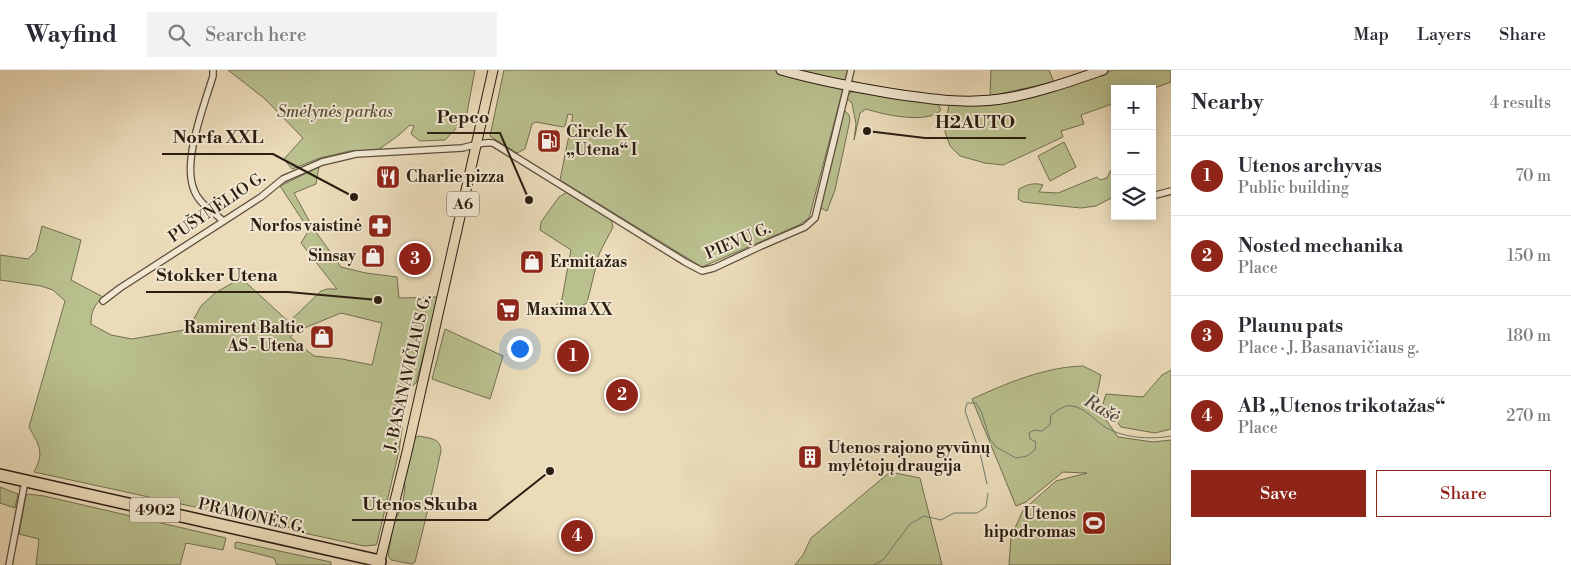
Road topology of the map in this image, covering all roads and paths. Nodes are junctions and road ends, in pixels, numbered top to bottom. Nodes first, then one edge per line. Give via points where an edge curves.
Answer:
1 (212, 70) edge
2 (492, 70) edge
3 (781, 70) edge
4 (851, 70) edge
5 (1103, 70) edge
6 (847, 85) junction
7 (476, 146) junction
8 (1171, 191) edge
9 (1156, 195) edge
10 (223, 221) junction
11 (102, 301) dead end
12 (0, 475) edge
13 (25, 481) junction
14 (380, 563) edge
15 (9, 565) edge

1 - 10 street via 190,169 193,189 204,205
2 - 7 main road, J. BASANAVIČIAUS G. / A6
3 - 6 main road
4 - 6 street
5 - 6 main road via 1042,90 988,100 930,99
6 - 7 street, PIEVŲ G. via 815,218 805,227 714,268 702,270 493,144 486,141
7 - 10 street, PUŠYNĖLIO G. via 356,154 322,162 283,179
7 - 14 main road, J. BASANAVIČIAUS G. / A6
8 - 9 street
10 - 11 street, PUŠYNĖLIO G.
12 - 13 highway, PRAMONĖS G. / 4902
13 - 14 highway, PRAMONĖS G. / 4902
13 - 15 street

